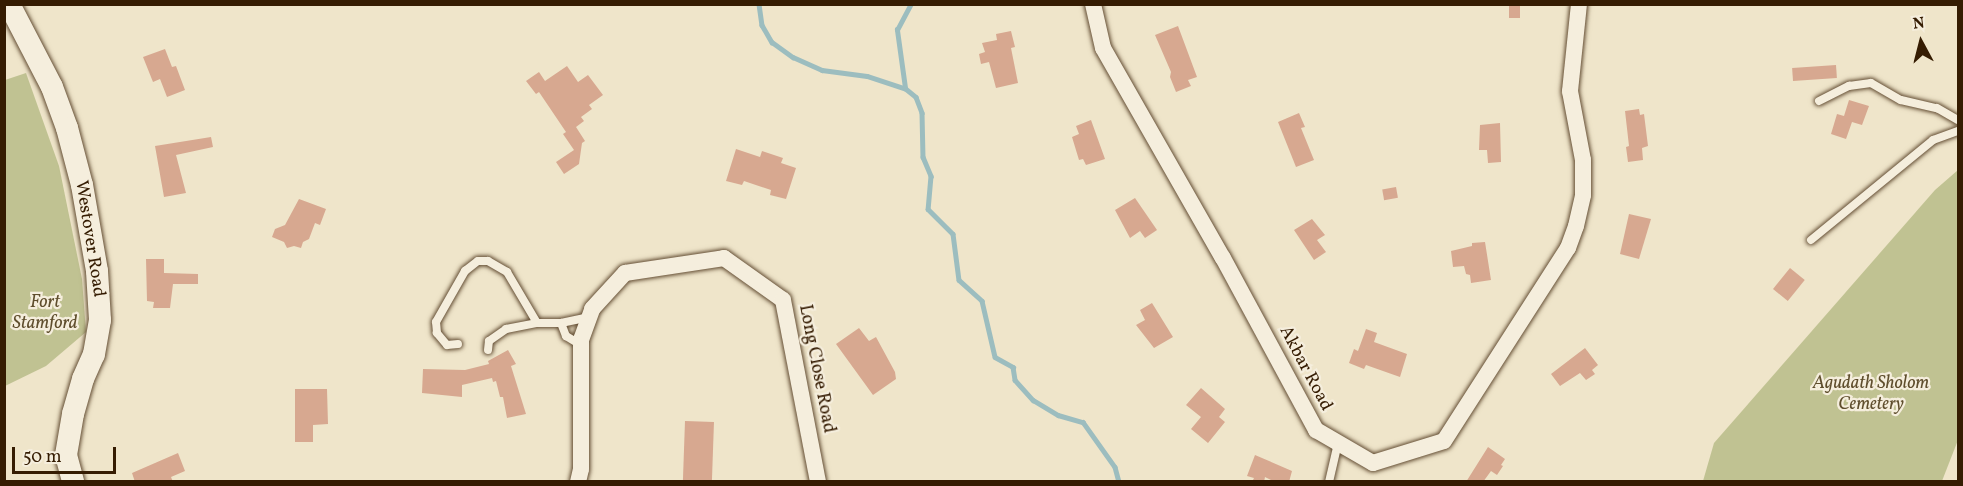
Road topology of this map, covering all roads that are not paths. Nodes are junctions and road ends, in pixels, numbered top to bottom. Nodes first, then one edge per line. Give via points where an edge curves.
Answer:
1 (9, 4) edge
2 (1093, 4) edge
3 (1579, 4) edge
4 (1819, 101) dead end
5 (1959, 120) edge
6 (1959, 131) edge
7 (1812, 240) dead end
8 (589, 317) junction
9 (537, 323) junction
10 (561, 323) junction
11 (458, 344) dead end
12 (581, 345) junction
13 (488, 350) dead end
14 (1338, 443) junction
15 (73, 482) edge
16 (578, 482) edge
17 (818, 482) edge
18 (1329, 482) edge

1 - 15 street, Westover Road via 52,87 67,128 97,271 100,320 73,414 66,455
2 - 14 street, Akbar Road via 1103,48 1316,430
3 - 14 street, Akbar Road via 1570,90 1583,160 1583,195 1568,248 1444,441 1373,463
4 - 5 lane via 1849,86 1871,83 1901,100 1937,108
6 - 7 lane via 1933,140
8 - 10 lane
8 - 12 street, Long Close Road
8 - 17 street, Long Close Road via 626,273 724,258 783,300
9 - 10 lane
9 - 11 lane via 507,272 488,261 478,261 465,272 436,322 437,333 447,345
9 - 13 lane via 506,329 489,341
10 - 12 lane via 566,336
12 - 16 street, Long Close Road
14 - 18 lane

